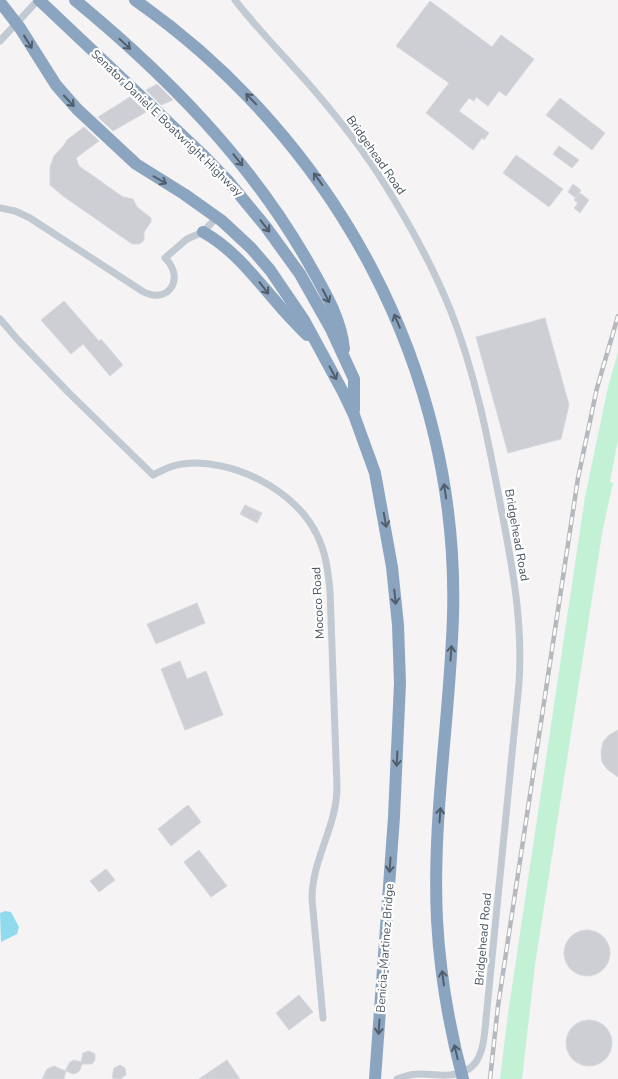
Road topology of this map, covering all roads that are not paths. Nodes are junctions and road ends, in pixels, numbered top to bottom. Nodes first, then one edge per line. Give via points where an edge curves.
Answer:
1 (39, 0) edge
2 (75, 0) edge
3 (135, 0) edge
4 (235, 0) edge
5 (0, 2) edge
6 (0, 41) edge
7 (0, 208) edge
8 (217, 217) junction
9 (203, 232) junction
10 (0, 319) edge
11 (318, 346) junction
12 (345, 359) junction
13 (354, 414) junction
14 (390, 549) joint
15 (323, 1018) dead end
16 (375, 1079) edge
17 (397, 1079) edge
18 (463, 1079) edge

1 - 6 street
1 -> 12 highway, Senator Daniel E Boatwright Highway via 202,154 254,211 304,282
2 -> 12 highway, Senator Daniel E Boatwright Highway via 194,110 258,185 292,235 325,293 342,332
18 -> 3 highway via 450,1026 440,959 436,881 453,574 443,478 420,384 397,322 369,261 307,164 231,78
4 - 17 street, Bridgehead Road via 354,140 406,220 434,274 463,347 476,395 494,470 515,586 522,652 520,683 481,1054 476,1064 466,1072 453,1076 416,1073
5 -> 8 highway, Senator Daniel E Boatwright Highway via 70,102 130,159
7 - 9 street via 30,218 142,291 155,296 168,292 174,280 172,268 165,258 187,239
8 - 9 street
8 - 11 highway, Senator Daniel E Boatwright Highway via 270,270
9 -> 11 highway via 246,266
10 - 15 street, Mococo Road via 153,475 169,467 192,463 244,472 283,494 309,520 317,534 327,562 330,591 337,787 335,812 312,884
11 -> 13 highway, Senator Daniel E Boatwright Highway
12 - 13 highway, Senator Daniel E Boatwright Highway via 354,379
13 -> 14 highway, Senator Daniel E Boatwright Highway via 375,473
14 -> 16 highway, Benicia-Martinez Bridge via 400,683

